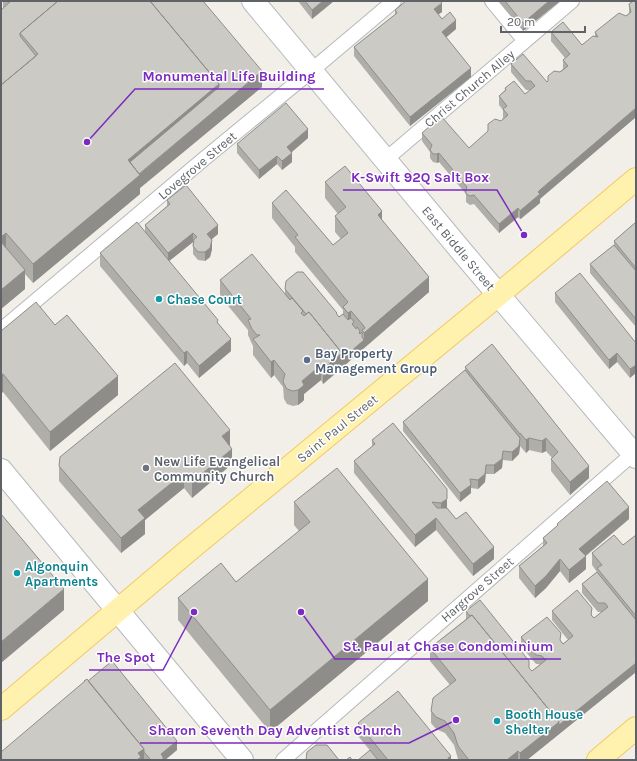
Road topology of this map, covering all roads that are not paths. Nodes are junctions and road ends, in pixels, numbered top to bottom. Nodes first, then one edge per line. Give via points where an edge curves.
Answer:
1 (253, 1) edge
2 (394, 1) edge
3 (492, 1) edge
4 (572, 1) edge
5 (525, 41) junction
6 (311, 71) junction
7 (385, 160) junction
8 (636, 179) edge
9 (498, 295) junction
10 (1, 330) edge
11 (635, 454) edge
12 (1, 470) edge
13 (118, 611) junction
14 (1, 709) edge
15 (636, 728) edge
16 (242, 760) edge
17 (283, 760) edge
18 (598, 760) edge

1 - 6 main road, East Biddle Street
2 - 6 lane, Lovegrove Street
3 - 5 lane
4 - 5 lane, Christ Church Alley
5 - 7 lane, Christ Church Alley
6 - 7 main road, East Biddle Street
6 - 10 lane, Lovegrove Street
7 - 9 main road, East Biddle Street
8 - 9 main road, Saint Paul Street
9 - 11 main road, East Biddle Street
9 - 13 main road, Saint Paul Street
11 - 17 lane, Hargrove Street
12 - 13 main road
13 - 14 main road, Saint Paul Street
13 - 16 main road
15 - 18 main road

